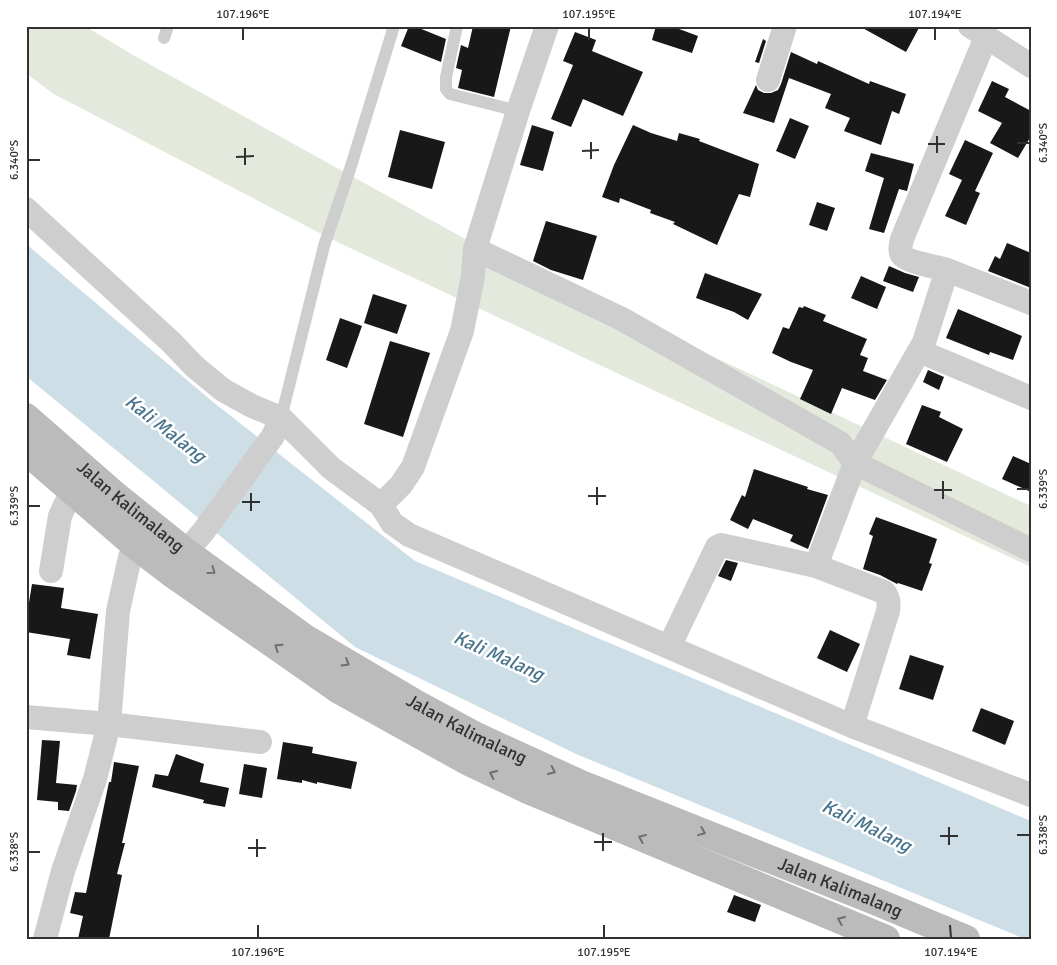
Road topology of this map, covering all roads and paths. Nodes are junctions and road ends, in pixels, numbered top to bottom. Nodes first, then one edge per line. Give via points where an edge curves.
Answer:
1 (394, 26) edge
2 (457, 26) edge
3 (546, 26) edge
4 (785, 26) edge
5 (978, 31) edge
6 (1031, 66) edge
7 (768, 80) dead end
8 (518, 111) junction
9 (26, 209) edge
10 (475, 249) junction
11 (947, 270) junction
12 (1031, 303) edge
13 (919, 351) junction
14 (1031, 398) edge
15 (26, 417) edge
16 (277, 427) junction
17 (26, 451) edge
18 (855, 463) junction
19 (82, 466) junction
20 (72, 492) junction
21 (381, 505) junction
22 (150, 524) junction
23 (194, 542) junction
24 (137, 547) junction
25 (1031, 550) edge
26 (816, 566) junction
27 (51, 571) dead end
28 (669, 647) junction
29 (26, 717) edge
30 (109, 724) junction
31 (852, 726) junction
32 (260, 742) dead end
33 (1031, 795) edge
34 (875, 901) junction
35 (871, 936) edge
36 (45, 939) edge
37 (966, 939) edge

1 - 16 lane via 324,246
2 - 8 lane via 446,77 446,88 450,94
3 - 8 street
4 - 7 street
5 - 6 street
5 - 11 street via 900,248 904,257
8 - 10 street
9 - 16 street via 222,390 252,406
10 - 18 street via 622,319 840,444
10 - 21 street via 473,276 457,347 412,467 401,485
11 - 12 street
11 - 13 street
13 - 14 street
13 - 18 street
15 - 19 main road, Jalan Kalimalang
16 - 21 street
16 - 23 street
17 - 20 main road, Jalan Kalimalang
18 - 25 street
18 - 26 street
19 - 20 street
19 - 22 main road, Jalan Kalimalang
20 - 24 main road, Jalan Kalimalang
20 - 27 street via 60,516
21 - 28 street via 392,523 409,535
22 - 23 main road, Jalan Kalimalang
22 - 24 street
23 -> 34 main road, Jalan Kalimalang via 305,638 476,736 581,784
24 - 30 street via 130,556 118,611
35 -> 24 main road, Jalan Kalimalang via 467,761 339,690
26 - 28 street via 724,545 717,547
26 - 31 street via 884,592 888,597 888,611
28 - 31 street
29 - 30 street
30 - 32 street
30 - 36 street
31 - 33 street
34 - 35 street
34 - 37 main road, Jalan Kalimalang

